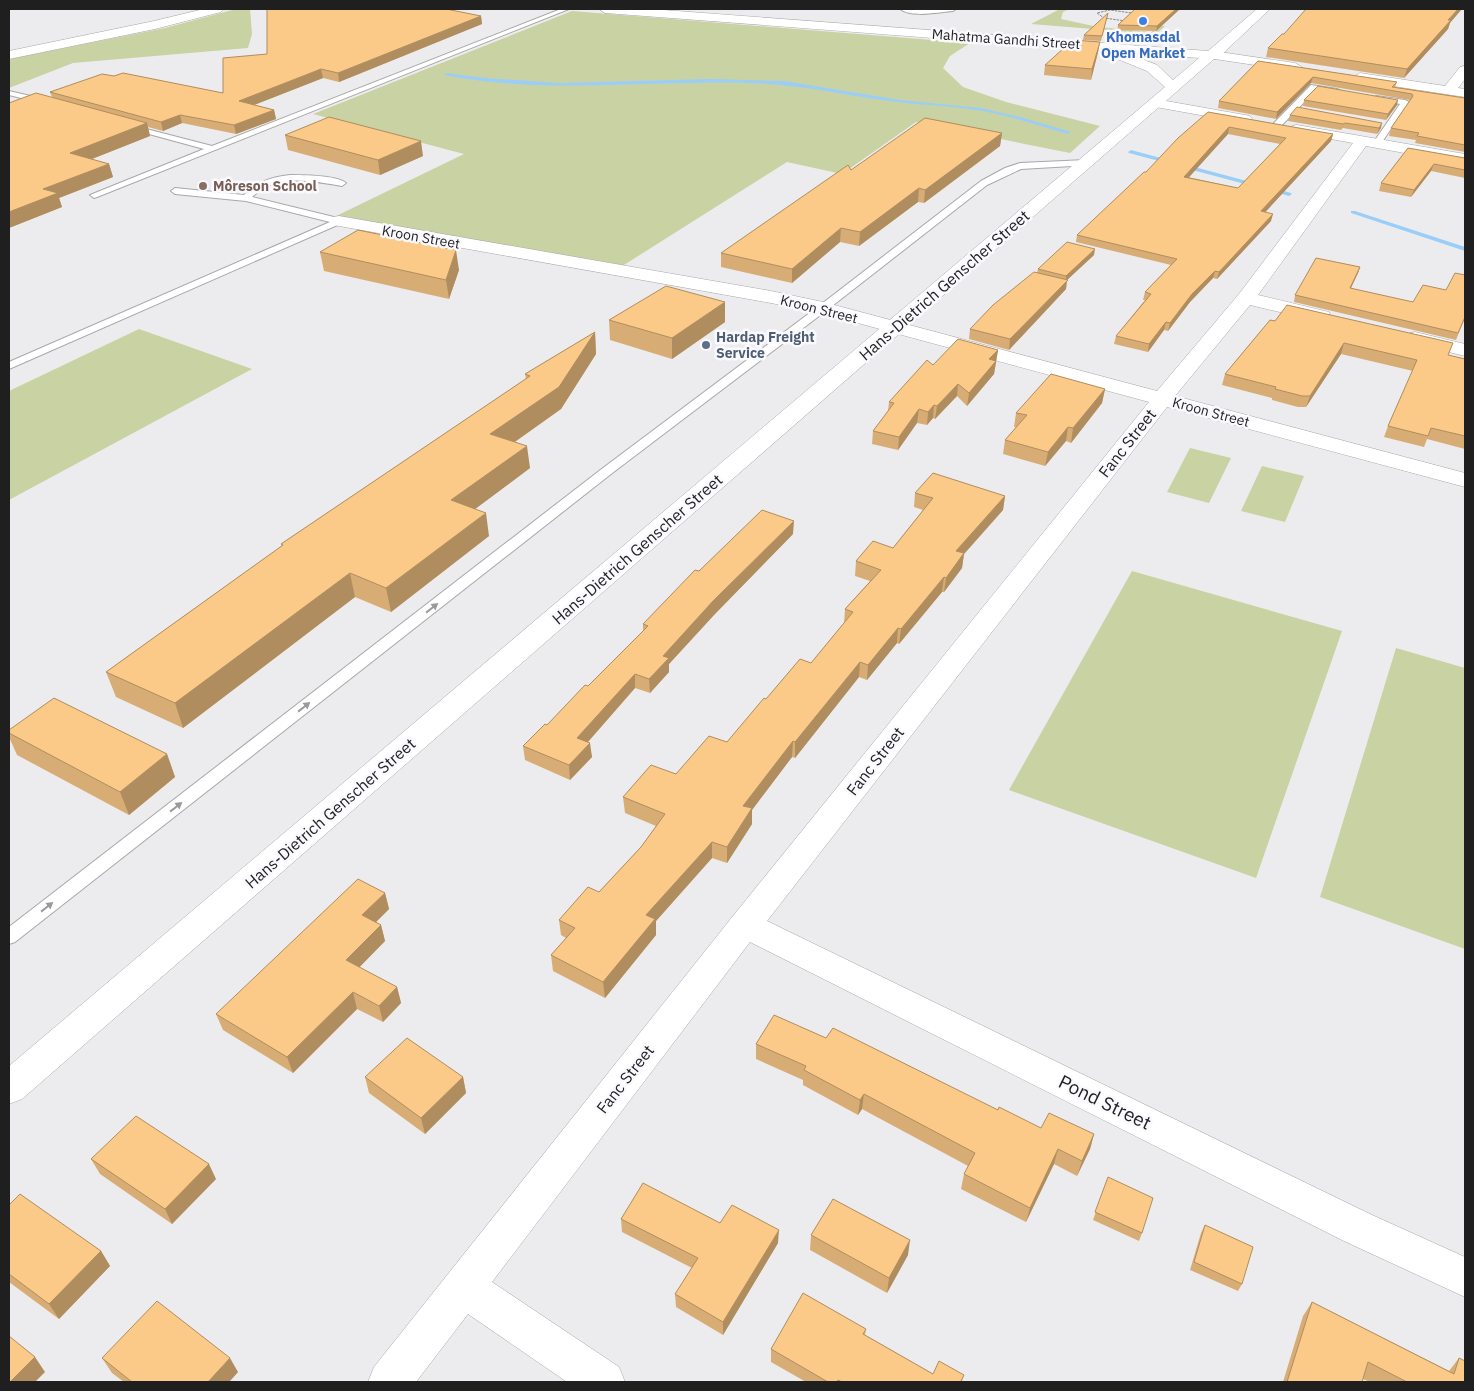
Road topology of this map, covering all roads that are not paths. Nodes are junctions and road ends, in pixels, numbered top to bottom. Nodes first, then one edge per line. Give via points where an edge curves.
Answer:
1 (217, 9) edge
2 (566, 9) edge
3 (605, 9) edge
4 (903, 9) edge
5 (953, 9) edge
6 (1264, 9) edge
7 (1038, 41) junction
8 (1208, 46) junction
9 (9, 55) edge
10 (1311, 69) edge
11 (1465, 70) edge
12 (1350, 75) edge
13 (1173, 87) junction
14 (1449, 90) junction
15 (9, 93) edge
16 (1350, 93) edge
17 (1465, 93) edge
18 (1368, 96) edge
19 (1155, 103) junction
20 (52, 104) edge
21 (1293, 108) junction
22 (1303, 110) edge
23 (117, 122) edge
24 (1277, 125) junction
25 (1389, 125) junction
26 (1373, 136) junction
27 (211, 148) junction
28 (1465, 159) edge
29 (1086, 163) junction
30 (342, 183) dead end
31 (175, 191) dead end
32 (94, 195) dead end
33 (246, 198) junction
34 (339, 221) junction
35 (1246, 298) junction
36 (823, 308) junction
37 (1341, 320) edge
38 (894, 328) junction
39 (1398, 334) edge
40 (1465, 350) edge
41 (9, 366) edge
42 (1162, 399) junction
43 (1465, 480) edge
44 (745, 925) junction
45 (9, 937) edge
46 (9, 1088) edge
47 (1465, 1278) edge
48 (464, 1287) junction
49 (389, 1382) edge
50 (604, 1382) edge

1 - 9 street
2 - 27 lane
3 - 7 street, Mahatma Gandhi Street
4 - 5 lane
6 - 8 street, Hans-Dietrich Genscher Street via 1240,29
7 - 8 street
7 - 13 street via 1128,57 1152,68
8 - 10 street
8 - 13 street, Hans-Dietrich Genscher Street
11 - 14 street
12 - 14 street
13 - 19 street, Hans-Dietrich Genscher Street
14 - 17 street
15 - 20 lane
16 - 21 lane via 1314,87
18 - 25 lane via 1405,102
19 - 24 street
19 - 29 street, Hans-Dietrich Genscher Street
21 - 22 lane
21 - 24 lane
23 - 27 lane
24 - 26 street
25 - 26 lane
25 - 26 lane
26 - 28 street
26 - 35 street, Fanc Street
27 - 32 lane
29 - 36 lane via 1020,166 984,182
29 - 38 street, Hans-Dietrich Genscher Street
30 - 33 lane via 275,179 261,185
31 - 33 lane
33 - 34 lane
34 - 36 street, Kroon Street
34 - 41 lane
35 - 37 street
35 - 42 street, Fanc Street
36 - 38 street, Kroon Street
45 -> 36 lane
38 - 42 street, Kroon Street
38 - 46 street, Hans-Dietrich Genscher Street
39 - 40 street
42 - 43 street, Kroon Street
42 - 44 street, Fanc Street
44 - 47 street, Pond Street
44 - 48 street, Fanc Street
48 - 49 street, Fanc Street
48 - 50 street

